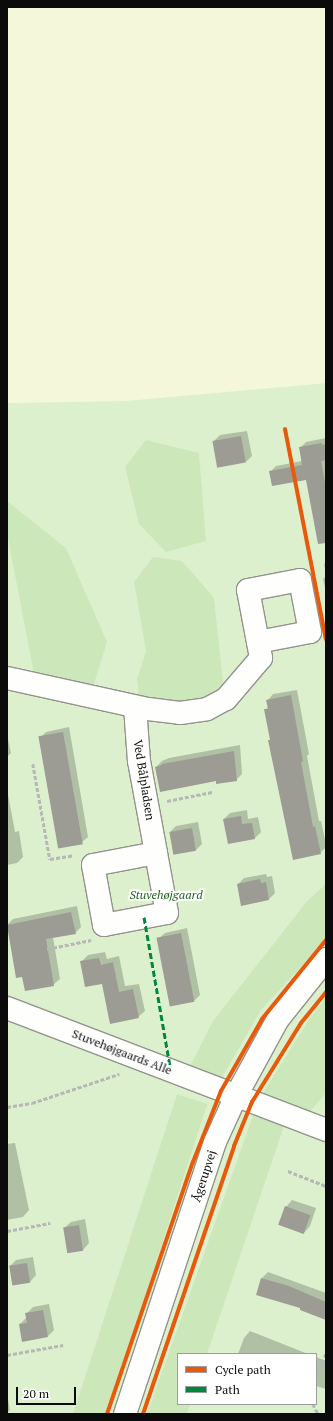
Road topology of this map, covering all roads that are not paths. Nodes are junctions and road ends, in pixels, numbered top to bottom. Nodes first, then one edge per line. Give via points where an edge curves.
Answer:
1 (258, 642) dead end
2 (7, 678) edge
3 (135, 707) junction
4 (156, 853) junction
5 (326, 959) edge
6 (7, 1008) edge
7 (236, 1096) junction
8 (326, 1130) edge
9 (126, 1414) edge

1 - 3 street via 261,658 226,699 207,709 180,713
2 - 3 street
3 - 4 street, Ved Bålpladsen via 139,761
4 - 4 street, Ved Bålpladsen via 167,913 104,925 93,865
5 - 7 street, Ågerupvej via 278,1019
6 - 7 street, Stuvehøjgaards Alle
7 - 8 street, Stuvehøjgaards Alle
7 - 9 street, Ågerupvej via 215,1142

